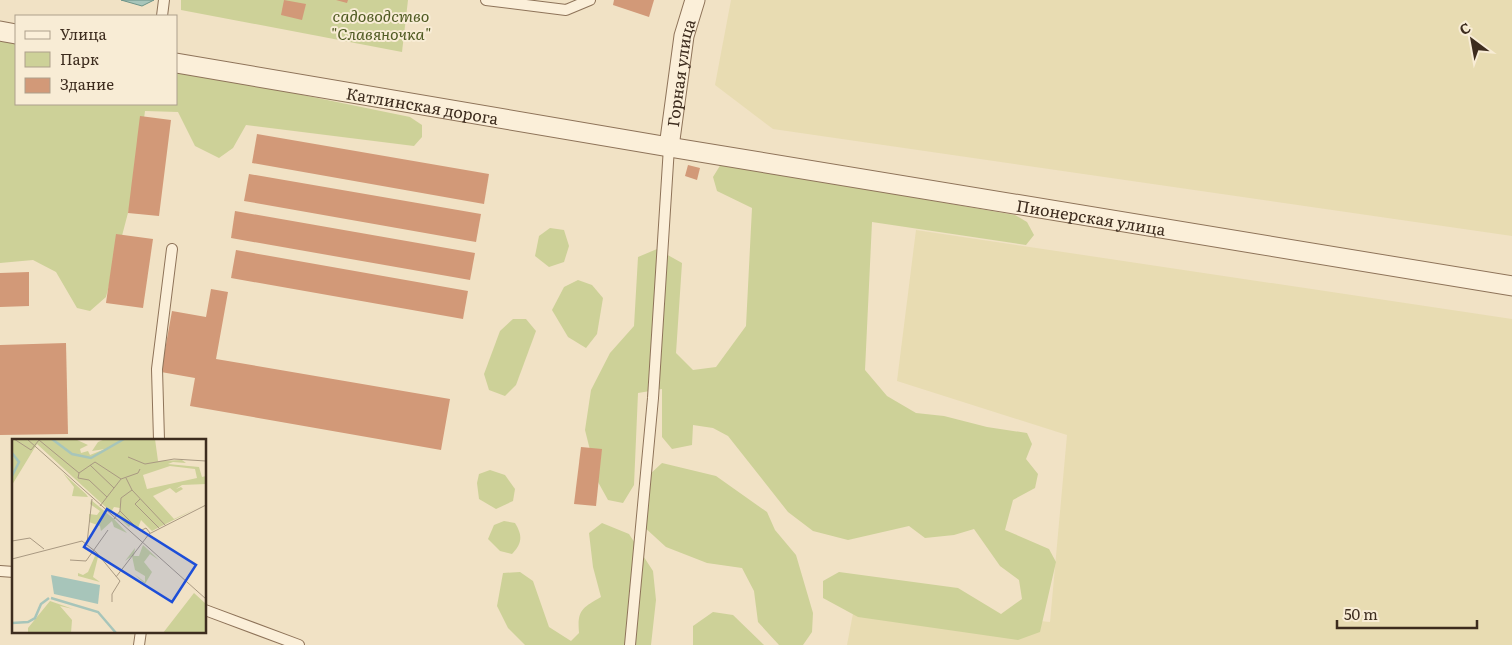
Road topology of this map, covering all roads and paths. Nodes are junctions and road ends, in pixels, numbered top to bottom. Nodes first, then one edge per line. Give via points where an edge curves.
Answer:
1 (164, 0) edge
2 (486, 0) edge
3 (590, 0) edge
4 (695, 0) edge
5 (162, 15) edge
6 (0, 31) edge
7 (15, 34) edge
8 (178, 63) edge
9 (669, 147) junction
10 (172, 250) dead end
11 (1512, 286) edge
12 (159, 439) edge
13 (0, 561) edge
14 (6, 571) edge
15 (206, 610) edge
16 (141, 632) edge
17 (138, 645) edge
18 (298, 645) edge
19 (630, 645) edge

1 - 5 lane
2 - 3 lane via 566,10
4 - 9 street, Горная улица via 684,36
6 - 7 street
8 - 9 street, Катлинская дорога
9 - 11 street, Пионерская улица
9 - 19 lane via 653,398
10 - 12 lane via 157,369
13 - 14 lane
15 - 18 lane
16 - 17 lane

